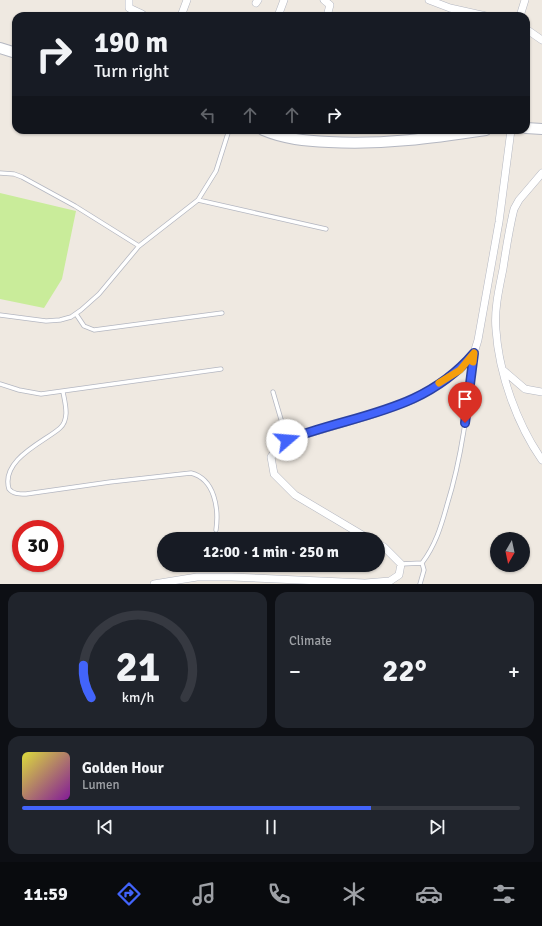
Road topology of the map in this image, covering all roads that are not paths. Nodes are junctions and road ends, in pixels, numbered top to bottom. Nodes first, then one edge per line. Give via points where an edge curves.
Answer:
1 (129, 0) edge
2 (187, 0) edge
3 (284, 0) edge
4 (324, 0) edge
5 (429, 0) edge
6 (525, 0) edge
7 (138, 12) edge
8 (183, 12) edge
9 (280, 12) edge
10 (328, 12) edge
11 (468, 12) edge
12 (521, 12) edge
13 (530, 32) edge
14 (542, 40) edge
15 (0, 48) edge
16 (12, 52) edge
17 (530, 128) edge
18 (542, 130) edge
19 (228, 134) edge
20 (274, 134) edge
21 (457, 134) edge
22 (510, 134) edge
23 (0, 173) edge
24 (542, 173) edge
25 (198, 200) junction
26 (326, 229) dead end
27 (139, 246) junction
28 (222, 313) dead end
29 (76, 314) junction
30 (0, 315) edge
31 (474, 353) junction
32 (221, 369) dead end
33 (504, 371) junction
34 (0, 384) edge
35 (64, 392) junction
36 (273, 392) dead end
37 (542, 392) edge
38 (287, 440) junction
39 (15, 454) dead end
40 (542, 460) edge
41 (3, 478) dead end
42 (216, 530) dead end
43 (357, 532) edge
44 (385, 548) edge
45 (401, 564) junction
46 (422, 564) junction
47 (154, 584) edge
48 (420, 584) edge

1 - 7 street via 129,8
2 - 8 street
3 - 9 street
4 - 10 street via 330,5
5 - 11 street
6 - 12 street
13 - 14 street
15 - 16 main road
17 - 18 main road
19 - 25 lane via 216,171
20 - 21 main road via 300,140 364,144
22 - 31 street via 499,222
23 - 27 lane via 22,177
24 - 33 street via 519,200 511,223 496,311 496,329
25 - 26 lane
25 - 27 lane
27 - 29 lane via 99,294
28 - 29 lane via 94,330 84,326
29 - 30 lane via 60,320 46,321
31 - 38 street via 460,370 415,398 371,416
31 - 46 lane via 463,438 453,487 431,551
32 - 35 lane
33 - 37 street via 526,389
33 - 40 street via 510,397 534,449
34 - 35 lane via 41,394
35 - 39 lane via 65,419 60,427
36 - 38 lane
38 - 43 street via 272,457 274,474 295,495
41 - 42 lane via 10,491 26,494 191,473 202,478 214,496
44 - 45 street
45 - 46 lane
45 - 47 street via 399,575 390,581 204,577
46 - 48 lane via 424,570

